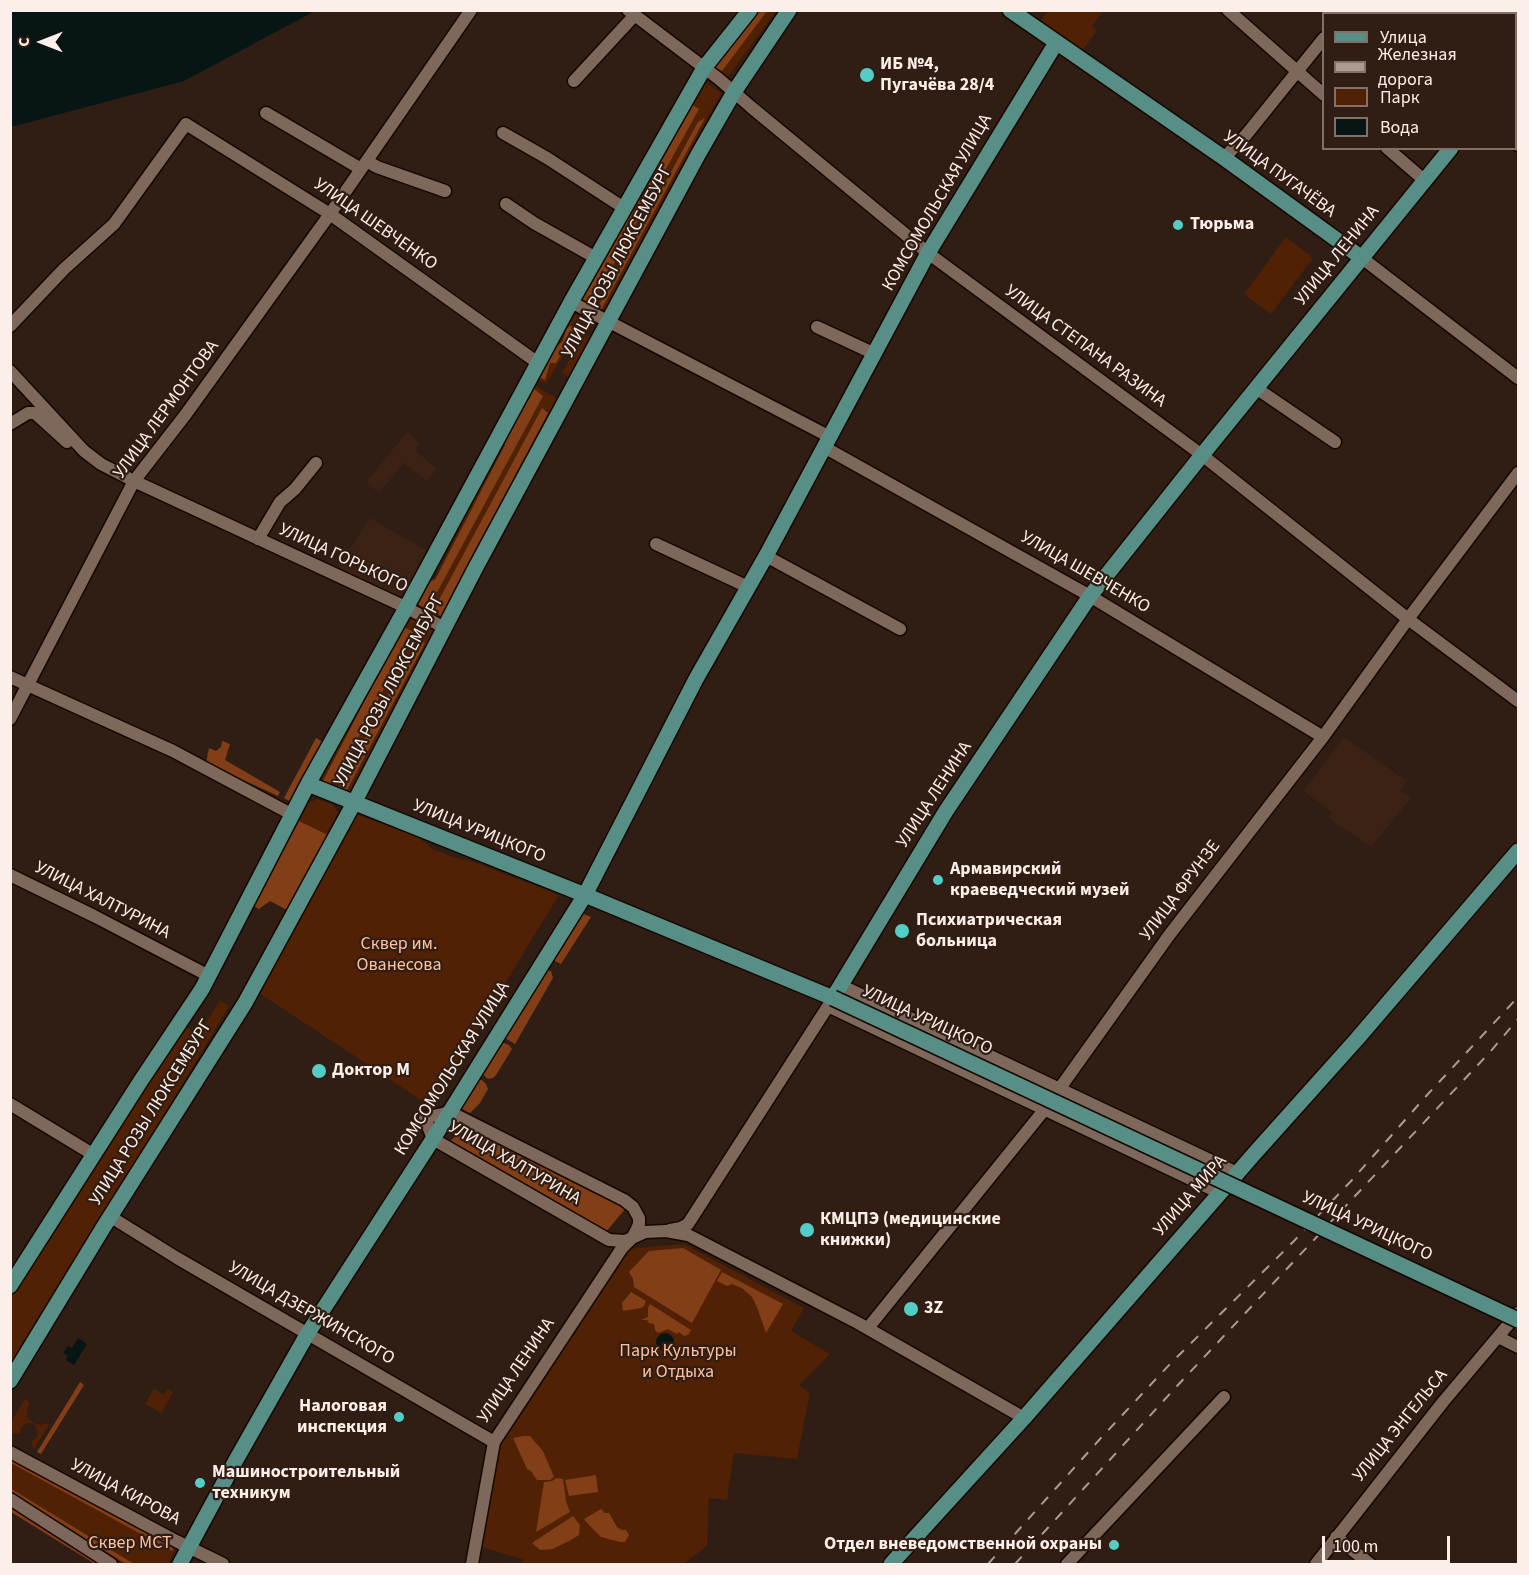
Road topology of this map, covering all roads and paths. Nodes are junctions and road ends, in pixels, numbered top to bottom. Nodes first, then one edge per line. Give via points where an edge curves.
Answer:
1 (471, 10) edge
2 (750, 10) edge
3 (789, 10) edge
4 (1010, 10) edge
5 (1228, 10) edge
6 (631, 13) edge
7 (1322, 39) edge
8 (1056, 43) junction
9 (704, 68) junction
10 (1296, 72) junction
11 (574, 81) dead end
12 (734, 92) junction
13 (1322, 94) edge
14 (267, 112) dead end
15 (503, 133) dead end
16 (1388, 150) edge
17 (1448, 150) edge
18 (1224, 158) junction
19 (364, 165) junction
20 (1424, 180) junction
21 (445, 191) dead end
22 (506, 204) dead end
23 (624, 208) junction
24 (330, 214) junction
25 (928, 253) junction
26 (596, 258) junction
27 (1362, 258) junction
28 (571, 302) junction
29 (609, 321) junction
30 (10, 326) edge
31 (817, 327) dead end
32 (875, 354) junction
33 (538, 363) junction
34 (10, 371) edge
35 (1518, 378) edge
36 (1256, 388) junction
37 (10, 424) edge
38 (827, 442) junction
39 (1335, 442) dead end
40 (79, 444) junction
41 (1202, 455) junction
42 (315, 463) dead end
43 (1518, 473) edge
44 (134, 481) junction
45 (258, 539) junction
46 (656, 544) dead end
47 (766, 556) junction
48 (748, 587) junction
49 (1090, 596) junction
50 (406, 608) junction
51 (1408, 618) junction
52 (445, 627) junction
53 (900, 629) dead end
54 (10, 677) edge
55 (27, 685) junction
56 (1518, 701) edge
57 (10, 719) edge
58 (1323, 737) junction
59 (308, 784) junction
60 (354, 802) junction
61 (293, 814) junction
62 (1518, 851) edge
63 (10, 875) edge
64 (585, 895) junction
65 (209, 976) junction
66 (840, 985) junction
67 (830, 1002) junction
68 (1059, 1089) junction
69 (10, 1104) edge
70 (1045, 1109) junction
71 (450, 1112) junction
72 (434, 1138) junction
73 (94, 1155) junction
74 (1237, 1173) junction
75 (1220, 1192) junction
76 (111, 1217) junction
77 (666, 1231) junction
78 (632, 1238) junction
79 (12, 1282) edge
80 (1518, 1313) edge
81 (1518, 1320) edge
82 (868, 1328) junction
83 (308, 1333) junction
84 (1498, 1337) junction
85 (1518, 1347) edge
86 (10, 1381) edge
87 (1224, 1397) dead end
88 (1024, 1418) junction
89 (494, 1442) junction
90 (10, 1452) edge
91 (10, 1499) edge
92 (1336, 1537) junction
93 (189, 1548) junction
94 (111, 1564) edge
95 (180, 1564) edge
96 (223, 1564) edge
97 (472, 1564) edge
98 (891, 1564) edge
99 (1067, 1564) edge
100 (1316, 1564) edge
101 (1370, 1564) edge

1 - 19 street, УЛИЦА ЛЕРМОНТОВА
2 - 9 main road, УЛИЦА РОЗЫ ЛЮКСЕМБУРГ
3 - 12 main road, УЛИЦА РОЗЫ ЛЮКСЕМБУРГ
4 - 8 main road, УЛИЦА ПУГАЧЁВА
5 - 10 street
6 - 9 street, УЛИЦА СТЕПАНА РАЗИНА
6 - 11 street, УЛИЦА СТЕПАНА РАЗИНА
7 - 10 street
8 - 18 main road, УЛИЦА ПУГАЧЁВА
8 - 25 main road, КОМСОМОЛЬСКАЯ УЛИЦА
9 - 12 street, УЛИЦА СТЕПАНА РАЗИНА
9 - 23 main road, УЛИЦА РОЗЫ ЛЮКСЕМБУРГ
10 - 13 street
10 - 18 street
12 - 25 street, УЛИЦА СТЕПАНА РАЗИНА
12 - 29 main road, УЛИЦА РОЗЫ ЛЮКСЕМБУРГ
14 - 19 street
15 - 23 street, УЛИЦА РОЗЫ ЛЮКСЕМБУРГ
16 - 20 street
17 - 20 main road, УЛИЦА ЛЕНИНА
18 - 27 main road, УЛИЦА ПУГАЧЁВА
19 - 21 street
19 - 24 street, УЛИЦА ЛЕРМОНТОВА
20 - 27 main road, УЛИЦА ЛЕНИНА
22 - 26 street, УЛИЦА РОЗЫ ЛЮКСЕМБУРГ
23 - 26 main road, УЛИЦА РОЗЫ ЛЮКСЕМБУРГ
24 - 30 street, УЛИЦА ШЕВЧЕНКО via 186,124 114,225 64,269
24 - 33 street, УЛИЦА ШЕВЧЕНКО
24 - 44 street, УЛИЦА ЛЕРМОНТОВА
25 - 32 main road, КОМСОМОЛЬСКАЯ УЛИЦА
25 - 41 street, УЛИЦА СТЕПАНА РАЗИНА
26 - 28 main road, УЛИЦА РОЗЫ ЛЮКСЕМБУРГ
27 - 35 street, УЛИЦА ПУГАЧЁВА
27 - 36 main road, УЛИЦА ЛЕНИНА
28 - 29 street, УЛИЦА ШЕВЧЕНКО
28 - 33 main road, УЛИЦА РОЗЫ ЛЮКСЕМБУРГ
29 - 38 street, УЛИЦА ШЕВЧЕНКО
29 - 52 main road, УЛИЦА РОЗЫ ЛЮКСЕМБУРГ
31 - 32 street
32 - 38 main road, КОМСОМОЛЬСКАЯ УЛИЦА
33 - 50 main road, УЛИЦА РОЗЫ ЛЮКСЕМБУРГ
34 - 40 street, УЛИЦА ГОРЬКОГО
36 - 39 street
36 - 41 main road, УЛИЦА ЛЕНИНА
37 - 40 street, УЛИЦА ГОРЬКОГО via 35,413 71,446
38 - 47 main road, КОМСОМОЛЬСКАЯ УЛИЦА
38 - 49 street, УЛИЦА ШЕВЧЕНКО
40 - 44 street, УЛИЦА ГОРЬКОГО via 102,464
41 - 49 main road, УЛИЦА ЛЕНИНА
41 - 51 street, УЛИЦА СТЕПАНА РАЗИНА
42 - 45 street, УЛИЦА ГОРЬКОГО via 280,502
43 - 51 street, УЛИЦА ФРУНЗЕ
44 - 45 street, УЛИЦА ГОРЬКОГО
44 - 55 street, УЛИЦА ЛЕРМОНТОВА
45 - 50 street, УЛИЦА ГОРЬКОГО
46 - 48 street
47 - 48 main road, КОМСОМОЛЬСКАЯ УЛИЦА
47 - 53 street
48 - 64 main road, КОМСОМОЛЬСКАЯ УЛИЦА
49 - 58 street, УЛИЦА ШЕВЧЕНКО
49 - 66 main road, УЛИЦА ЛЕНИНА via 946,811
50 - 52 street, УЛИЦА ГОРЬКОГО
50 - 59 main road, УЛИЦА РОЗЫ ЛЮКСЕМБУРГ
51 - 56 street, УЛИЦА СТЕПАНА РАЗИНА
51 - 58 street, УЛИЦА ФРУНЗЕ
52 - 60 main road, УЛИЦА РОЗЫ ЛЮКСЕМБУРГ
54 - 55 street
55 - 57 street, УЛИЦА ЛЕРМОНТОВА
55 - 61 street via 172,751
58 - 68 street, УЛИЦА ФРУНЗЕ via 1170,934
59 - 60 main road, УЛИЦА УРИЦКОГО
59 - 61 main road, УЛИЦА РОЗЫ ЛЮКСЕМБУРГ
60 - 64 main road, УЛИЦА УРИЦКОГО
60 - 76 main road, УЛИЦА РОЗЫ ЛЮКСЕМБУРГ via 245,1003
61 - 65 main road, УЛИЦА РОЗЫ ЛЮКСЕМБУРГ
62 - 74 main road, УЛИЦА МИРА
63 - 65 street, УЛИЦА ХАЛТУРИНА
64 - 67 main road, УЛИЦА УРИЦКОГО
64 - 71 main road, КОМСОМОЛЬСКАЯ УЛИЦА
65 - 73 main road, УЛИЦА РОЗЫ ЛЮКСЕМБУРГ
66 - 67 main road, УЛИЦА ЛЕНИНА
66 - 68 street, УЛИЦА УРИЦКОГО
67 - 70 street, УЛИЦА УРИЦКОГО
67 - 77 street, УЛИЦА ЛЕНИНА via 688,1224
67 - 81 main road, УЛИЦА УРИЦКОГО, bridge
68 - 70 street, УЛИЦА ФРУНЗЕ
68 - 74 street, УЛИЦА УРИЦКОГО
69 - 73 street
70 - 75 street, УЛИЦА УРИЦКОГО
70 - 82 street, УЛИЦА ФРУНЗЕ
71 - 72 main road, КОМСОМОЛЬСКАЯ УЛИЦА
71 - 78 street, УЛИЦА ХАЛТУРИНА via 624,1200 639,1218
72 - 78 street, УЛИЦА ХАЛТУРИНА via 609,1240
72 - 83 main road, КОМСОМОЛЬСКАЯ УЛИЦА
73 - 79 main road, УЛИЦА РОЗЫ ЛЮКСЕМБУРГ
74 - 75 main road, УЛИЦА МИРА
75 - 88 main road, УЛИЦА МИРА
76 - 83 street, УЛИЦА ДЗЕРЖИНСКОГО
76 - 86 main road, УЛИЦА РОЗЫ ЛЮКСЕМБУРГ
77 - 78 street, УЛИЦА ХАЛТУРИНА via 650,1231
77 - 82 street, УЛИЦА ХАЛТУРИНА via 688,1235
78 - 89 street, УЛИЦА ЛЕНИНА
80 - 84 street, УЛИЦА ЭНГЕЛЬСА
82 - 88 street, УЛИЦА ХАЛТУРИНА
83 - 89 street, УЛИЦА ДЗЕРЖИНСКОГО
83 - 93 main road, КОМСОМОЛЬСКАЯ УЛИЦА
84 - 85 street
84 - 92 street, УЛИЦА ЭНГЕЛЬСА
87 - 99 street
88 - 98 main road, УЛИЦА МИРА
89 - 97 street, УЛИЦА ЛЕНИНА
90 - 93 street, УЛИЦА КИРОВА
91 - 94 street
92 - 100 street, УЛИЦА ЭНГЕЛЬСА
92 - 101 street
93 - 95 main road, КОМСОМОЛЬСКАЯ УЛИЦА
93 - 96 street, УЛИЦА КИРОВА

